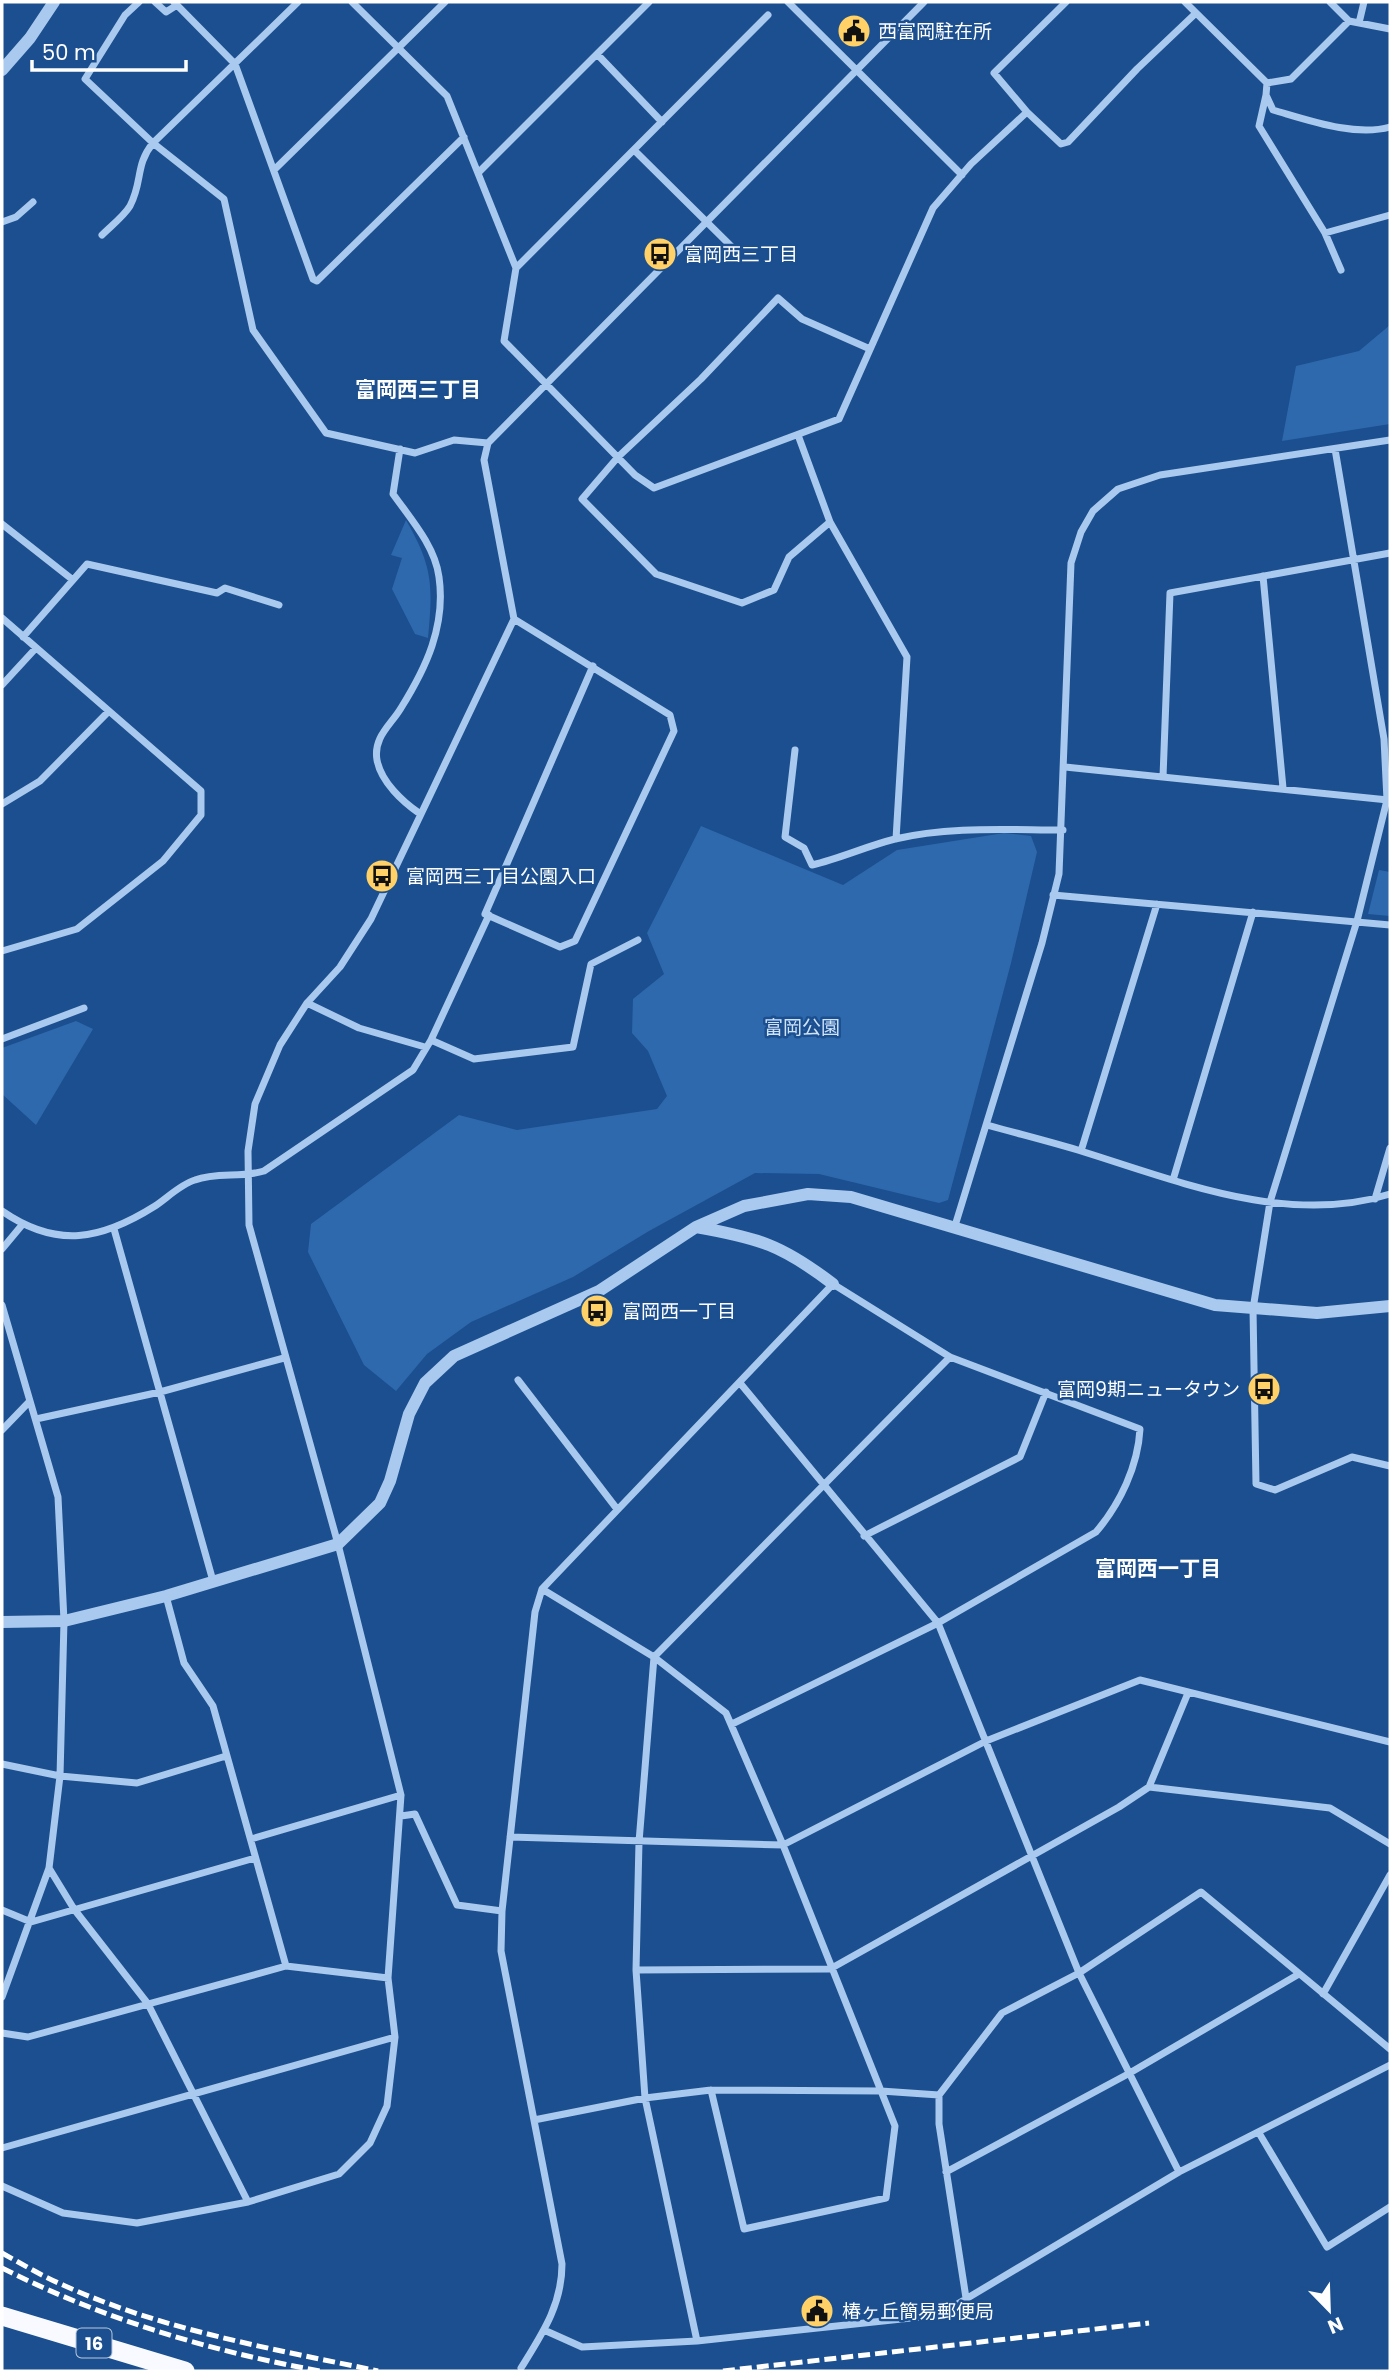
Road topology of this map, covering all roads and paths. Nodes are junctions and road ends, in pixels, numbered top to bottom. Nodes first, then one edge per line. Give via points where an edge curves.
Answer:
1 (54, 2) edge
2 (139, 2) edge
3 (155, 2) edge
4 (298, 2) edge
5 (352, 2) edge
6 (444, 2) edge
7 (649, 2) edge
8 (788, 2) edge
9 (924, 2) edge
10 (1066, 2) edge
11 (1185, 2) edge
12 (1330, 2) edge
13 (1364, 2) edge
14 (176, 3) edge
15 (1196, 13) junction
16 (768, 15) dead end
17 (1349, 21) junction
18 (1359, 23) junction
19 (1390, 29) edge
20 (398, 48) junction
21 (597, 54) junction
22 (235, 64) junction
23 (856, 69) junction
24 (2, 70) edge
25 (1267, 83) junction
26 (1266, 95) junction
27 (1027, 111) junction
28 (662, 122) junction
29 (1390, 127) edge
30 (464, 137) junction
31 (153, 143) junction
32 (634, 150) junction
33 (274, 170) junction
34 (478, 173) junction
35 (962, 175) junction
36 (33, 202) dead end
37 (1390, 215) edge
38 (705, 221) junction
39 (2, 222) edge
40 (1325, 233) junction
41 (102, 234) dead end
42 (736, 251) dead end
43 (516, 268) junction
44 (1341, 270) dead end
45 (870, 349) junction
46 (544, 384) junction
47 (799, 435) junction
48 (1390, 440) edge
49 (488, 443) junction
50 (400, 449) junction
51 (1335, 449) junction
52 (618, 457) junction
53 (830, 522) junction
54 (2, 524) edge
55 (1390, 553) edge
56 (1353, 559) junction
57 (1263, 576) junction
58 (73, 580) junction
59 (279, 605) dead end
60 (2, 618) edge
61 (514, 619) junction
62 (23, 637) junction
63 (36, 648) junction
64 (593, 666) junction
65 (2, 685) edge
66 (108, 712) junction
67 (795, 750) dead end
68 (1065, 767) junction
69 (1163, 777) junction
70 (1283, 788) junction
71 (1389, 800) edge
72 (2, 804) edge
73 (419, 813) junction
74 (1063, 830) junction
75 (896, 839) junction
76 (1053, 895) junction
77 (1157, 904) junction
78 (1253, 912) junction
79 (489, 915) junction
80 (1357, 921) junction
81 (1390, 925) edge
82 (638, 940) dead end
83 (2, 951) edge
84 (307, 1003) junction
85 (85, 1008) dead end
86 (2, 1040) edge
87 (431, 1040) junction
88 (425, 1048) junction
89 (987, 1125) junction
90 (1390, 1148) edge
91 (1081, 1151) junction
92 (247, 1176) junction
93 (1173, 1180) junction
94 (1390, 1195) edge
95 (1375, 1199) junction
96 (1270, 1202) junction
97 (2, 1211) edge
98 (22, 1225) junction
99 (696, 1227) junction
100 (114, 1229) junction
101 (954, 1229) junction
102 (2, 1249) edge
103 (833, 1284) junction
104 (2, 1306) edge
105 (1390, 1306) edge
106 (1253, 1309) junction
107 (950, 1357) junction
108 (284, 1358) junction
109 (518, 1380) dead end
110 (740, 1383) junction
111 (160, 1392) junction
112 (1046, 1392) junction
113 (29, 1402) junction
114 (36, 1419) junction
115 (2, 1430) edge
116 (1390, 1466) edge
117 (824, 1486) junction
118 (617, 1510) junction
119 (864, 1536) junction
120 (338, 1544) junction
121 (213, 1581) junction
122 (542, 1589) junction
123 (166, 1596) junction
124 (64, 1621) junction
125 (2, 1622) edge
126 (938, 1623) junction
127 (654, 1657) junction
128 (1188, 1693) junction
129 (732, 1724) junction
130 (986, 1741) junction
131 (1390, 1742) edge
132 (226, 1756) junction
133 (2, 1764) edge
134 (60, 1776) junction
135 (1149, 1787) junction
136 (401, 1795) junction
137 (401, 1816) junction
138 (510, 1837) junction
139 (251, 1839) junction
140 (639, 1842) junction
141 (1390, 1844) edge
142 (783, 1845) junction
143 (1032, 1854) junction
144 (255, 1858) junction
145 (49, 1868) junction
146 (1390, 1875) edge
147 (74, 1909) junction
148 (2, 1910) edge
149 (502, 1911) junction
150 (32, 1922) junction
151 (286, 1966) junction
152 (830, 1969) junction
153 (636, 1970) junction
154 (1079, 1973) junction
155 (1299, 1974) junction
156 (388, 1978) junction
157 (1323, 1994) junction
158 (2, 1997) edge
159 (148, 2004) junction
160 (2, 2033) edge
161 (395, 2037) junction
162 (1390, 2049) edge
163 (1390, 2065) edge
164 (1128, 2074) junction
165 (711, 2090) junction
166 (881, 2091) junction
167 (195, 2092) junction
168 (939, 2095) junction
169 (645, 2098) junction
170 (534, 2120) junction
171 (1259, 2133) junction
172 (2, 2148) edge
173 (946, 2172) junction
174 (1179, 2172) junction
175 (2, 2186) edge
176 (248, 2202) junction
177 (1390, 2207) edge
178 (966, 2298) junction
179 (2, 2316) edge
180 (544, 2330) junction
181 (696, 2341) junction
182 (521, 2368) dead end
183 (185, 2371) edge

1 - 24 street
2 - 31 street via 125,15 85,79
3 - 14 street via 166,12
4 - 22 street
5 - 20 street
6 - 20 street
7 - 21 street
8 - 23 street
9 - 23 street
10 - 27 street via 994,73
11 - 15 street
12 - 17 street
13 - 18 street
14 - 22 street
15 - 25 street
15 - 27 street via 1068,142 1061,144
16 - 28 street
17 - 18 street
17 - 25 street via 1291,79
18 - 19 street
20 - 30 street via 447,96
20 - 33 street
21 - 28 street
21 - 34 street
22 - 31 street
22 - 33 street
23 - 35 street
23 - 38 street
25 - 26 street
26 - 29 street via 1273,110 1313,121 1377,131
26 - 40 street via 1259,126
27 - 35 street
28 - 32 street
30 - 33 street via 317,281
30 - 34 street
31 - 41 street via 140,159 140,179 129,207
31 - 50 street via 224,199 253,330 326,433
32 - 38 street
32 - 43 street
34 - 43 street
35 - 45 street via 933,208
36 - 39 street
37 - 40 street
38 - 42 street
38 - 46 street
40 - 44 street
43 - 46 street via 504,341
45 - 47 street via 839,419
45 - 52 street via 802,319 778,298
46 - 49 street
46 - 52 street
47 - 52 street via 654,488
47 - 53 street
48 - 51 street
49 - 50 street via 454,440 415,453
49 - 61 street via 484,460
50 - 73 street via 393,494 426,540 439,576 440,625 421,673 399,712 383,729 377,760 397,797
51 - 56 street
51 - 68 street via 1160,475 1118,489 1093,511 1071,563
52 - 53 street via 582,499 656,574 742,603 774,590 789,557
53 - 75 street via 907,657
54 - 58 street
55 - 56 street
56 - 57 street
56 - 71 street via 1384,739
57 - 69 street via 1170,593
57 - 70 street
58 - 59 street via 87,564 216,593 225,588
58 - 62 street
60 - 62 street
61 - 64 street
61 - 73 street
62 - 63 street
63 - 65 street
63 - 66 street
64 - 79 street via 485,914
64 - 79 street via 670,715 674,731 575,941 560,947
66 - 72 street via 40,781
66 - 83 street via 201,791 201,814 163,861 77,929
67 - 75 street via 785,837 804,848 813,865
68 - 69 street
68 - 74 street
69 - 70 street
70 - 71 street
71 - 80 street
73 - 84 street via 372,919 340,967
74 - 75 street via 988,829
74 - 76 street
76 - 77 street
76 - 89 street
77 - 78 street
77 - 91 street
78 - 80 street
78 - 93 street
79 - 87 street
80 - 81 street
80 - 96 street
82 - 87 street via 591,964 573,1047 474,1059
84 - 88 street via 359,1028
84 - 92 street via 280,1045 256,1104
85 - 86 street
87 - 88 street
88 - 92 street via 400,1080 264,1171
89 - 91 street
89 - 101 street
90 - 95 street
91 - 93 street
92 - 100 street via 194,1180
92 - 108 street via 249,1225
93 - 96 street
94 - 95 street
95 - 96 street via 1334,1204
96 - 106 street
97 - 98 street
98 - 100 street via 68,1237
98 - 102 street
99 - 101 street via 744,1206 808,1194 851,1197
99 - 103 street via 750,1237 794,1255
99 - 120 street via 600,1291 454,1356 425,1383 409,1414 380,1503
100 - 111 street
101 - 106 street via 1215,1305
103 - 107 street
103 - 110 street
104 - 113 street
105 - 106 street via 1317,1313
106 - 116 street via 1256,1483 1275,1490 1352,1457
107 - 112 street
107 - 117 street
108 - 111 street
108 - 120 street
109 - 118 street
110 - 117 street
110 - 118 street
111 - 114 street
111 - 121 street
112 - 119 street via 1020,1457
112 - 126 street via 1140,1429 1139,1449 1114,1511 1096,1532
113 - 114 street
113 - 115 street
114 - 124 street via 58,1497
117 - 119 street
117 - 127 street
118 - 122 street
119 - 126 street
120 - 121 street
120 - 136 street
121 - 123 street
122 - 127 street
122 - 138 street via 535,1612
123 - 124 street
123 - 132 street via 184,1663 213,1706
124 - 125 street
124 - 134 street
126 - 129 street
126 - 130 street
127 - 129 street via 726,1713
127 - 140 street
128 - 130 street via 1140,1680
128 - 131 street
128 - 135 street
129 - 142 street
130 - 142 street
130 - 143 street
132 - 134 street via 137,1783
132 - 139 street
133 - 134 street
134 - 145 street
135 - 141 street via 1329,1808
135 - 143 street
136 - 137 street
136 - 139 street
137 - 149 street via 415,1814 457,1905
137 - 156 street
138 - 140 street
138 - 149 street
139 - 144 street
140 - 142 street
140 - 153 street
142 - 152 street
143 - 152 street
143 - 154 street
144 - 147 street
144 - 151 street
145 - 147 street
145 - 150 street
146 - 157 street
147 - 150 street
147 - 159 street
148 - 150 street
149 - 170 street via 501,1951
150 - 158 street
151 - 156 street
151 - 159 street
152 - 153 street
152 - 166 street
153 - 169 street
154 - 155 street via 1201,1892
154 - 164 street
154 - 168 street via 1002,2012
155 - 157 street
155 - 164 street
156 - 161 street
157 - 162 street
159 - 160 street via 28,2037
159 - 167 street
161 - 167 street
161 - 176 street via 387,2106 370,2143 339,2174
163 - 171 street
164 - 173 street
164 - 174 street
165 - 166 street
165 - 166 street via 744,2229 886,2198 895,2126
165 - 169 street
166 - 168 street
167 - 172 street
167 - 176 street
168 - 173 street
169 - 170 street
169 - 181 street
170 - 180 street via 562,2264 562,2285
171 - 174 street
171 - 177 street via 1327,2247
173 - 178 street
174 - 178 street
175 - 176 street via 63,2213 137,2223
178 - 181 street via 939,2315
179 - 183 highway, 16
180 - 181 street via 582,2347
180 - 182 street

